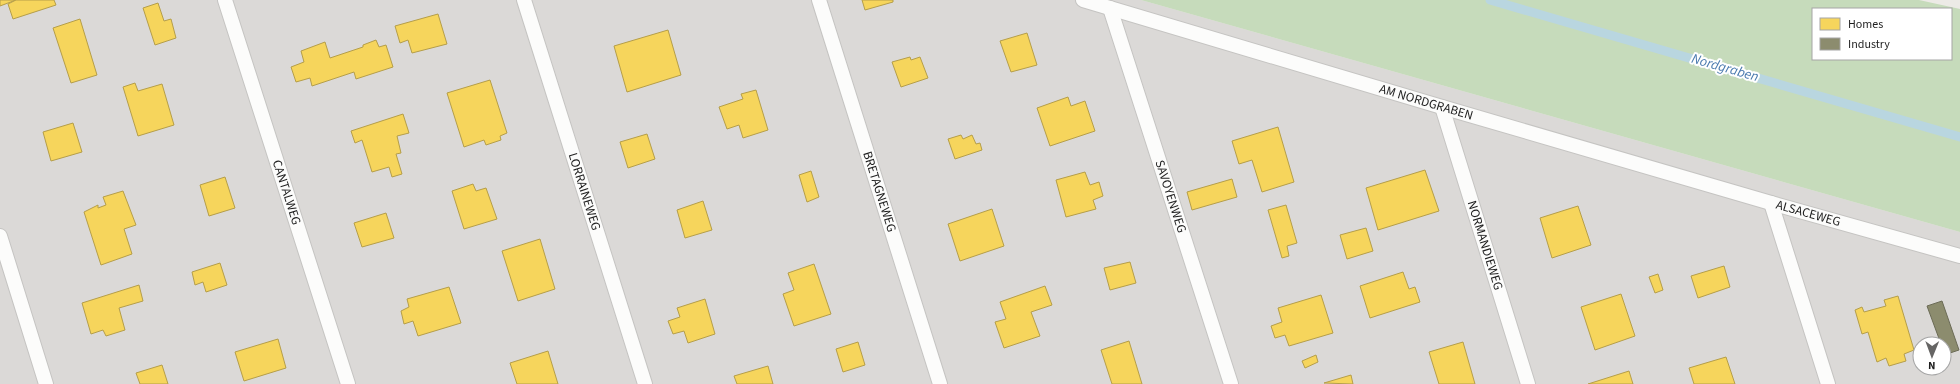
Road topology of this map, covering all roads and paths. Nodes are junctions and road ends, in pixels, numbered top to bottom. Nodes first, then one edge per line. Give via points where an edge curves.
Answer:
1 (225, 0) edge
2 (524, 0) edge
3 (819, 0) edge
4 (1083, 0) edge
5 (1110, 8) junction
6 (1442, 107) junction
7 (1771, 203) junction
8 (0, 236) edge
9 (1960, 256) edge
10 (46, 384) edge
11 (348, 384) edge
12 (645, 384) edge
13 (940, 384) edge
14 (1231, 384) edge
15 (1528, 384) edge
16 (1828, 384) edge

1 - 11 lane, CANTALWEG
2 - 12 lane, LORRAINEWEG
3 - 13 lane, BRETAGNEWEG
4 - 5 lane, AM NORDGRABEN
5 - 6 lane, AM NORDGRABEN
5 - 14 lane, SAVOYENWEG
6 - 7 lane, AM NORDGRABEN
6 - 15 lane, NORMANDIEWEG
7 - 9 lane, ALSACEWEG
7 - 16 lane, ALSACEWEG
8 - 10 lane

